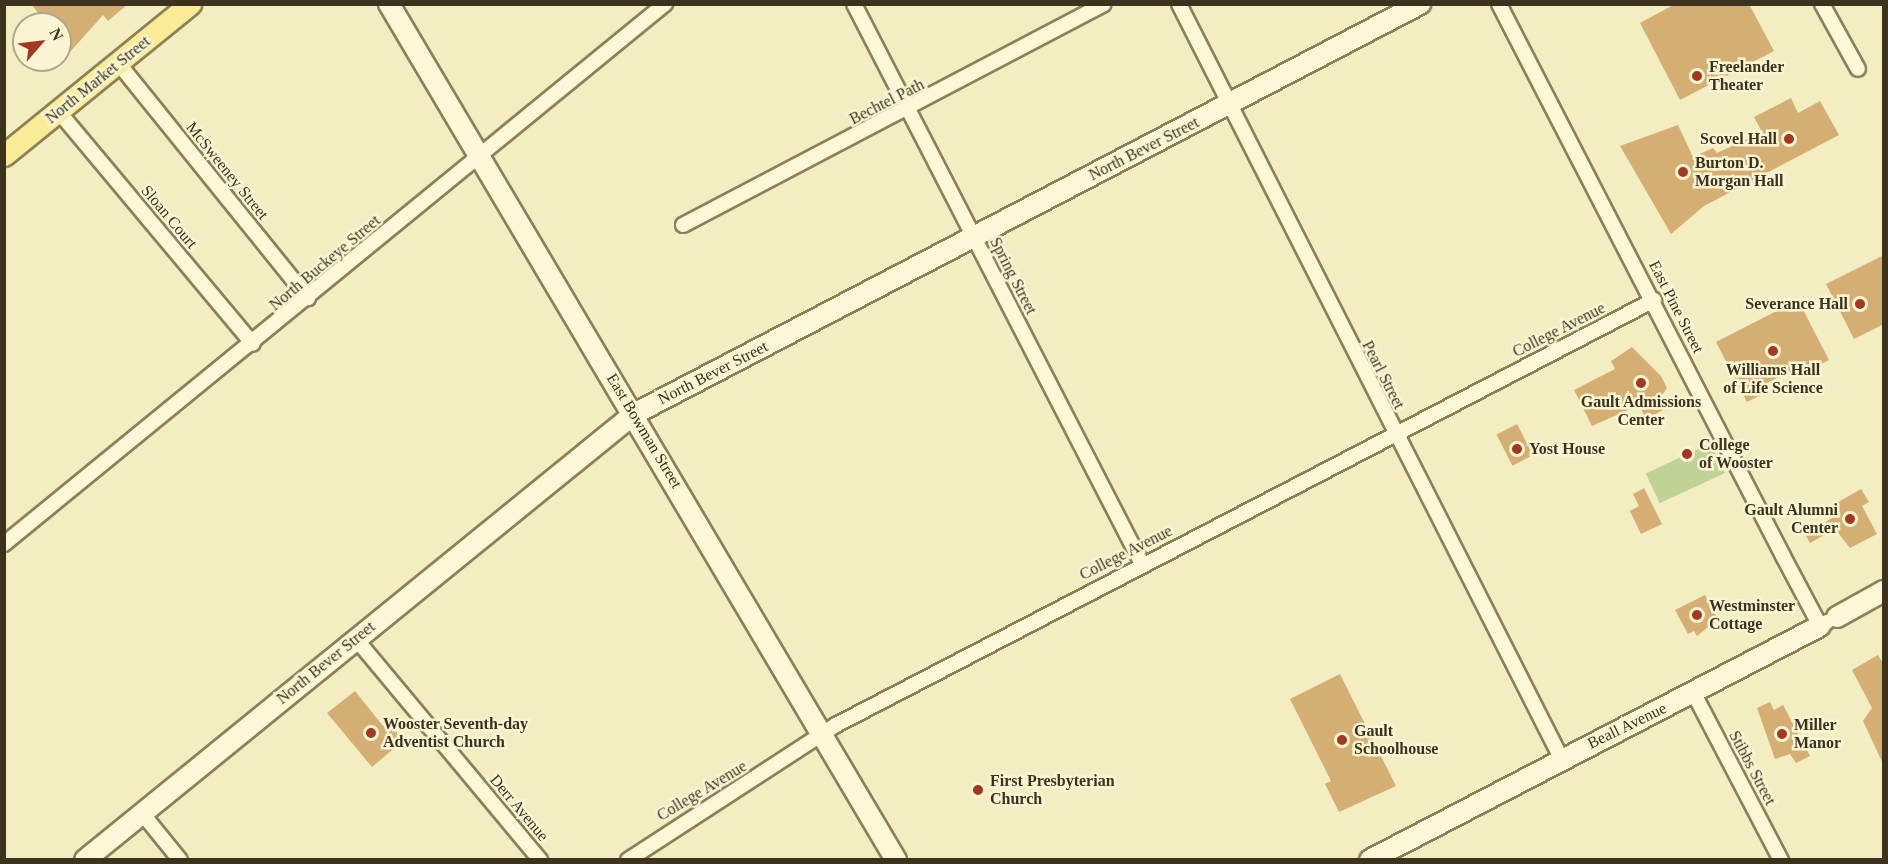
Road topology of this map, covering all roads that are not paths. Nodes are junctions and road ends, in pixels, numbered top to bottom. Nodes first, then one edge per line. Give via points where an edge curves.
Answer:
1 (190, 4) edge
2 (389, 4) edge
3 (665, 4) edge
4 (854, 4) edge
5 (1104, 4) edge
6 (1179, 4) edge
7 (1420, 4) edge
8 (1499, 4) edge
9 (1822, 4) edge
10 (119, 64) junction
11 (1858, 69) dead end
12 (1229, 105) junction
13 (910, 109) junction
14 (59, 112) junction
15 (487, 151) junction
16 (4, 155) edge
17 (683, 225) dead end
18 (974, 236) junction
19 (308, 298) junction
20 (1654, 300) junction
21 (253, 344) junction
22 (634, 414) junction
23 (1394, 433) junction
24 (4, 544) edge
25 (1142, 564) junction
26 (1884, 591) edge
27 (1829, 621) junction
28 (356, 639) junction
29 (1693, 692) junction
30 (823, 732) junction
31 (1561, 758) junction
32 (141, 813) junction
33 (85, 860) edge
34 (180, 860) edge
35 (540, 860) edge
36 (628, 860) edge
37 (896, 860) edge
38 (1370, 860) edge
39 (1781, 860) edge

1 - 10 main road, North Market Street
2 - 15 main road, East Bowman Street
3 - 15 street, North Buckeye Street
4 - 13 street, Spring Street
5 - 13 street, Bechtel Path
6 - 12 street, Pearl Street
7 - 12 main road, North Bever Street
8 - 20 street, East Pine Street
9 - 11 street
10 - 14 main road, North Market Street
10 - 19 street, McSweeney Street
12 - 18 main road, North Bever Street
12 - 23 street, Pearl Street
13 - 17 street, Bechtel Path
13 - 18 street, Spring Street
14 - 16 main road, North Market Street
14 - 21 street, Sloan Court
15 - 19 street, North Buckeye Street
15 - 22 main road, East Bowman Street
18 - 22 main road, North Bever Street
18 - 25 street, Spring Street
19 - 21 street, North Buckeye Street
20 - 23 street, College Avenue
20 - 27 street, East Pine Street
21 - 24 street, North Buckeye Street
22 - 28 main road, North Bever Street
22 - 30 main road, East Bowman Street
23 - 25 street, College Avenue
23 - 31 street, Pearl Street
25 - 30 street, College Avenue
26 - 27 main road, Beall Avenue
27 - 29 main road, Beall Avenue
28 - 32 main road, North Bever Street
28 - 35 street, Derr Avenue
29 - 31 main road, Beall Avenue
29 - 39 street, Stibbs Street
30 - 36 street, College Avenue
30 - 37 main road, East Bowman Street
31 - 38 main road, Beall Avenue
32 - 33 main road, North Bever Street
32 - 34 street

